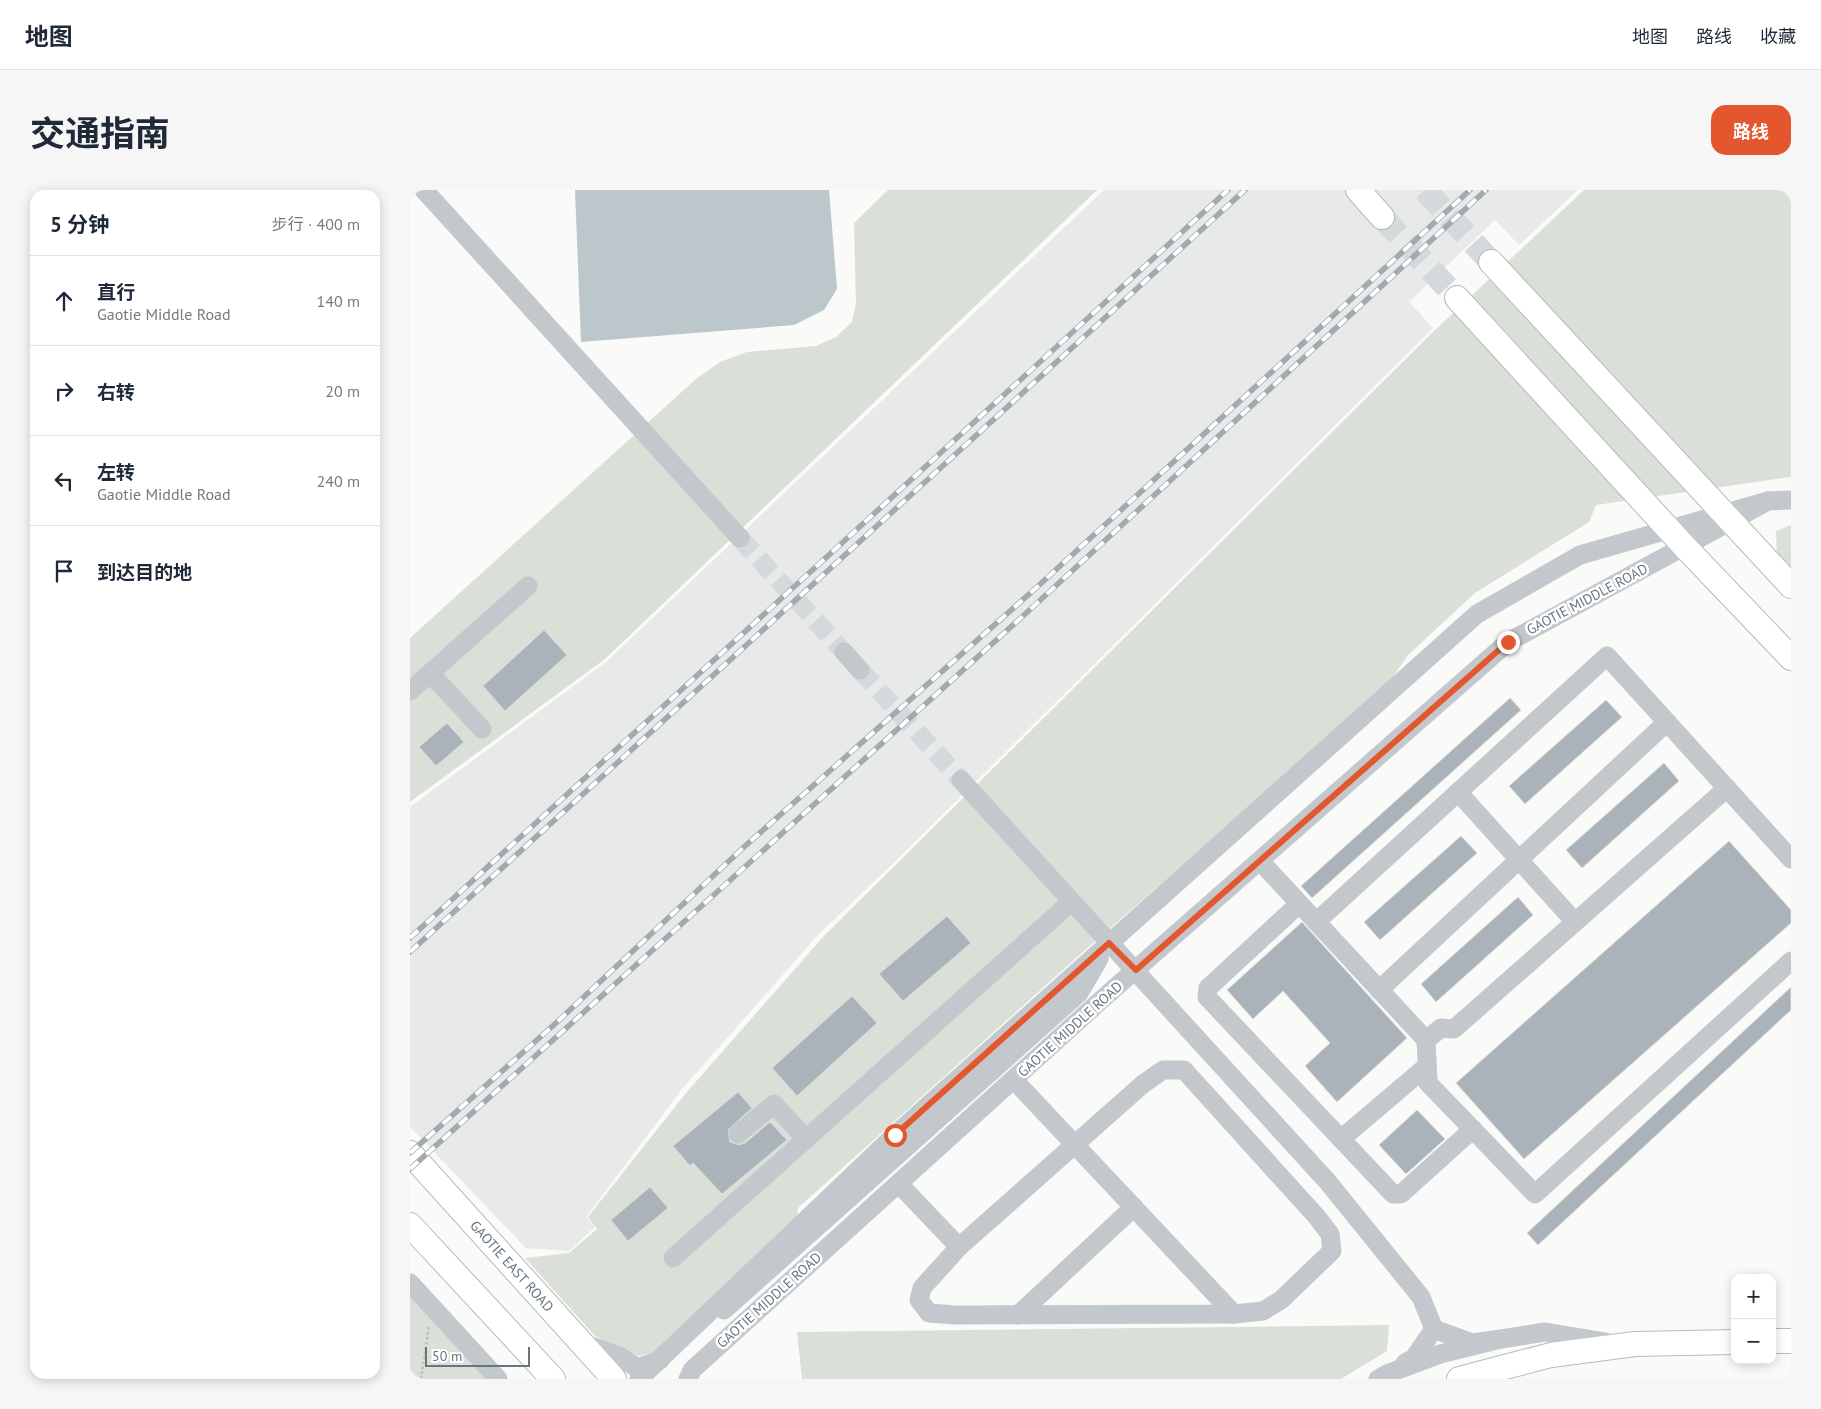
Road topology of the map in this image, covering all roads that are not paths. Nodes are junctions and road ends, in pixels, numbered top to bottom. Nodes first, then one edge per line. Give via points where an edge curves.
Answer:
1 (424, 190) edge
2 (1358, 190) edge
3 (1382, 217) tunnel mouth
4 (1491, 262) tunnel mouth
5 (1457, 298) tunnel mouth
6 (1791, 500) edge
7 (1727, 517) junction
8 (740, 538) tunnel mouth
9 (1676, 538) junction
10 (528, 586) dead end
11 (1791, 586) edge
12 (844, 652) tunnel mouth
13 (1791, 658) edge
14 (860, 670) tunnel mouth
15 (430, 673) junction
16 (410, 691) edge
17 (1667, 722) junction
18 (482, 729) dead end
19 (961, 780) tunnel mouth
20 (1727, 788) junction
21 (1458, 792) junction
22 (1519, 859) junction
23 (1791, 859) edge
24 (1260, 861) junction
25 (1071, 902) junction
26 (1299, 904) junction
27 (1316, 922) junction
28 (1575, 922) junction
29 (1109, 943) junction
30 (1791, 961) edge
31 (1136, 970) junction
32 (1379, 990) junction
33 (1426, 1040) junction
34 (1427, 1066) junction
35 (1014, 1080) junction
36 (1472, 1129) junction
37 (738, 1134) dead end
38 (806, 1139) junction
39 (1341, 1139) junction
40 (1074, 1144) junction
41 (410, 1153) edge
42 (899, 1184) junction
43 (1134, 1207) junction
44 (410, 1225) edge
45 (959, 1247) junction
46 (673, 1258) dead end
47 (410, 1282) edge
48 (1234, 1314) junction
49 (1018, 1315) junction
50 (1434, 1329) junction
51 (1501, 1339) junction
52 (1791, 1340) edge
53 (1776, 1341) edge
54 (1731, 1342) edge
55 (581, 1343) junction
56 (1635, 1344) junction
57 (1382, 1376) edge
58 (498, 1379) edge
59 (553, 1379) edge
60 (614, 1379) edge
61 (639, 1379) edge
62 (688, 1379) edge
63 (1458, 1379) edge

1 - 8 street
2 - 3 main road
4 - 7 main road
5 - 9 main road
6 - 7 street, GAOTIE MIDDLE ROAD via 1768,501
7 - 9 street, GAOTIE MIDDLE ROAD
7 - 11 main road
9 - 13 main road
9 - 24 street, GAOTIE MIDDLE ROAD via 1508,642
9 - 29 street, GAOTIE MIDDLE ROAD via 1580,555 1477,614
10 - 15 street
12 - 14 street
15 - 16 street
15 - 18 street
17 - 20 street
17 - 21 street via 1608,656
17 - 22 street
19 - 25 street
20 - 23 street
20 - 28 street
21 - 22 street
21 - 27 street
22 - 28 street
22 - 32 street
24 - 26 street
24 - 31 street, GAOTIE MIDDLE ROAD
25 - 29 street
25 - 38 street
26 - 27 street
26 - 39 street via 1208,988 1207,998
27 - 32 street
28 - 33 street via 1454,1029 1441,1028
29 - 31 street
29 - 55 street, GAOTIE MIDDLE ROAD via 1080,993 672,1356 637,1368 618,1356
29 - 61 street, GAOTIE MIDDLE ROAD, bridge via 895,1135
30 - 36 street via 1535,1194
31 - 35 street, GAOTIE MIDDLE ROAD
31 - 50 street via 1327,1180 1421,1298
32 - 33 street
33 - 34 street
34 - 36 street via 1428,1083
34 - 39 street
35 - 40 street
35 - 42 street, GAOTIE MIDDLE ROAD
36 - 39 street via 1401,1194 1393,1194
37 - 38 street via 774,1104
38 - 46 street
40 - 43 street
40 - 45 street
40 - 48 street via 1156,1074 1163,1070 1184,1070 1330,1234 1332,1251 1282,1300 1263,1311
41 - 55 main road, GAOTIE EAST ROAD
42 - 45 street
42 - 62 street, GAOTIE MIDDLE ROAD via 692,1370
43 - 48 street
43 - 49 street
44 - 59 main road
45 - 49 street via 922,1288 919,1300 929,1313
47 - 58 street
48 - 49 street
50 - 51 street via 1472,1343
50 - 57 street via 1414,1358
51 - 56 street via 1545,1332 1584,1340
51 - 57 street via 1440,1354
52 - 53 main road
54 - 56 main road
55 - 60 main road, GAOTIE EAST ROAD
56 - 63 main road via 1551,1355

